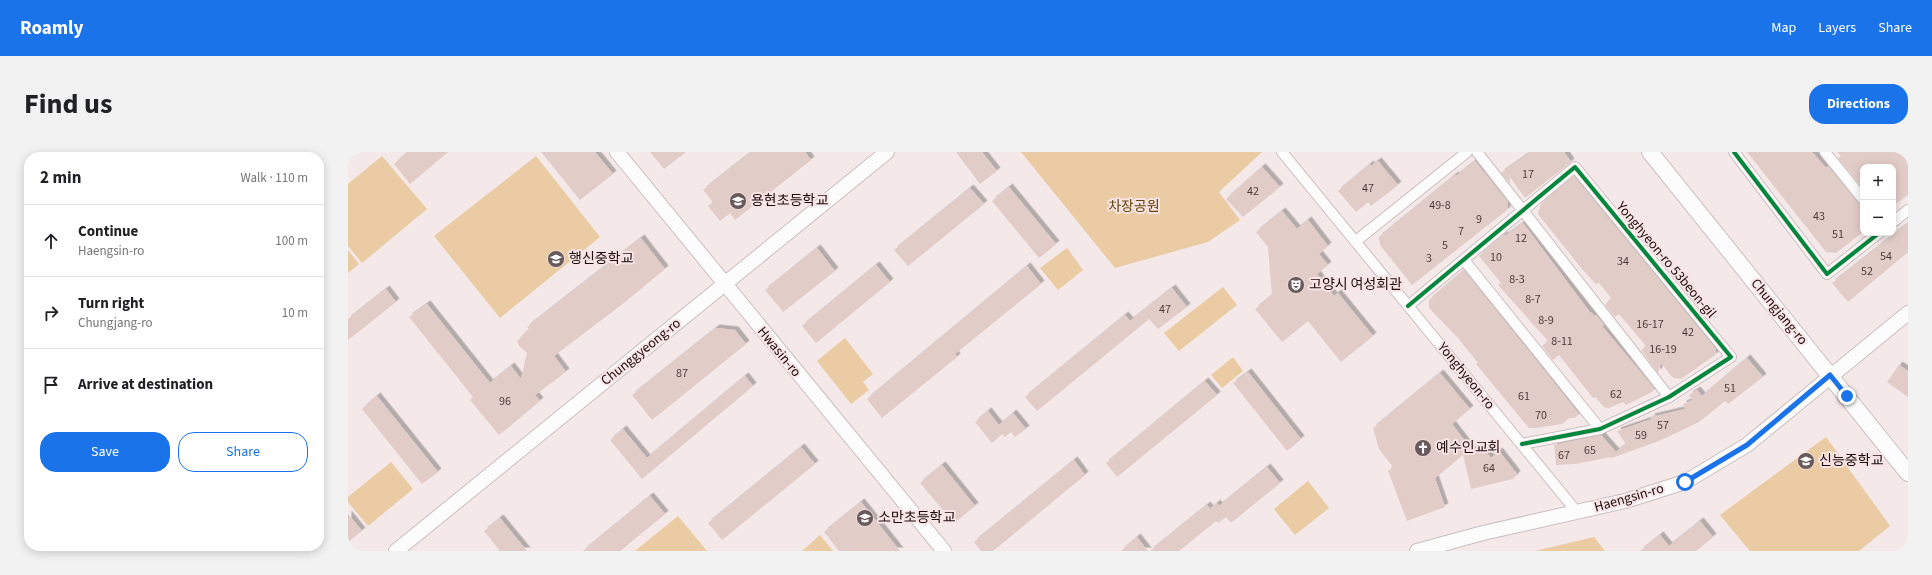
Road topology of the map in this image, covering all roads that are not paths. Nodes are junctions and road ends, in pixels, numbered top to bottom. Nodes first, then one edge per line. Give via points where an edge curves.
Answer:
1 (616, 152) edge
2 (887, 152) edge
3 (1282, 152) edge
4 (1467, 152) edge
5 (1477, 152) edge
6 (1650, 152) edge
7 (1734, 152) edge
8 (1825, 152) edge
9 (1860, 195) edge
10 (1908, 210) edge
11 (1523, 211) junction
12 (1896, 220) edge
13 (1875, 236) edge
14 (1356, 241) junction
15 (1464, 260) junction
16 (724, 284) junction
17 (1408, 306) junction
18 (1908, 313) edge
19 (1830, 375) junction
20 (1669, 398) junction
21 (1600, 429) junction
22 (1522, 444) junction
23 (1908, 473) edge
24 (1577, 512) junction
25 (396, 551) edge
26 (944, 551) edge
27 (1417, 551) edge

1 - 16 main road, Hwasin-ro
2 - 16 main road, Chunggyeong-ro
3 - 14 street, Yonghyeon-ro
4 - 14 street
5 - 11 street
6 - 19 main road, Chungjang-ro
7 - 13 street via 1827,274
8 - 9 street
10 - 12 street
11 - 15 street, Yonghyeon-ro 53beon-gil
11 - 20 street
11 - 20 street, Yonghyeon-ro 53beon-gil via 1575,167 1731,357
14 - 17 street, Yonghyeon-ro
15 - 17 street, Yonghyeon-ro 53beon-gil
15 - 21 street
16 - 25 main road, Chunggyeong-ro
16 - 26 main road, Hwasin-ro
17 - 22 street, Yonghyeon-ro
18 - 19 main road, Haengsin-ro
19 - 23 main road, Chungjang-ro
19 - 24 main road, Haengsin-ro via 1747,445 1685,482 1625,502
20 - 21 street, Yonghyeon-ro 53beon-gil
21 - 22 street, Yonghyeon-ro 53beon-gil
22 - 24 street, Yonghyeon-ro
24 - 27 main road, Haengsin-ro

